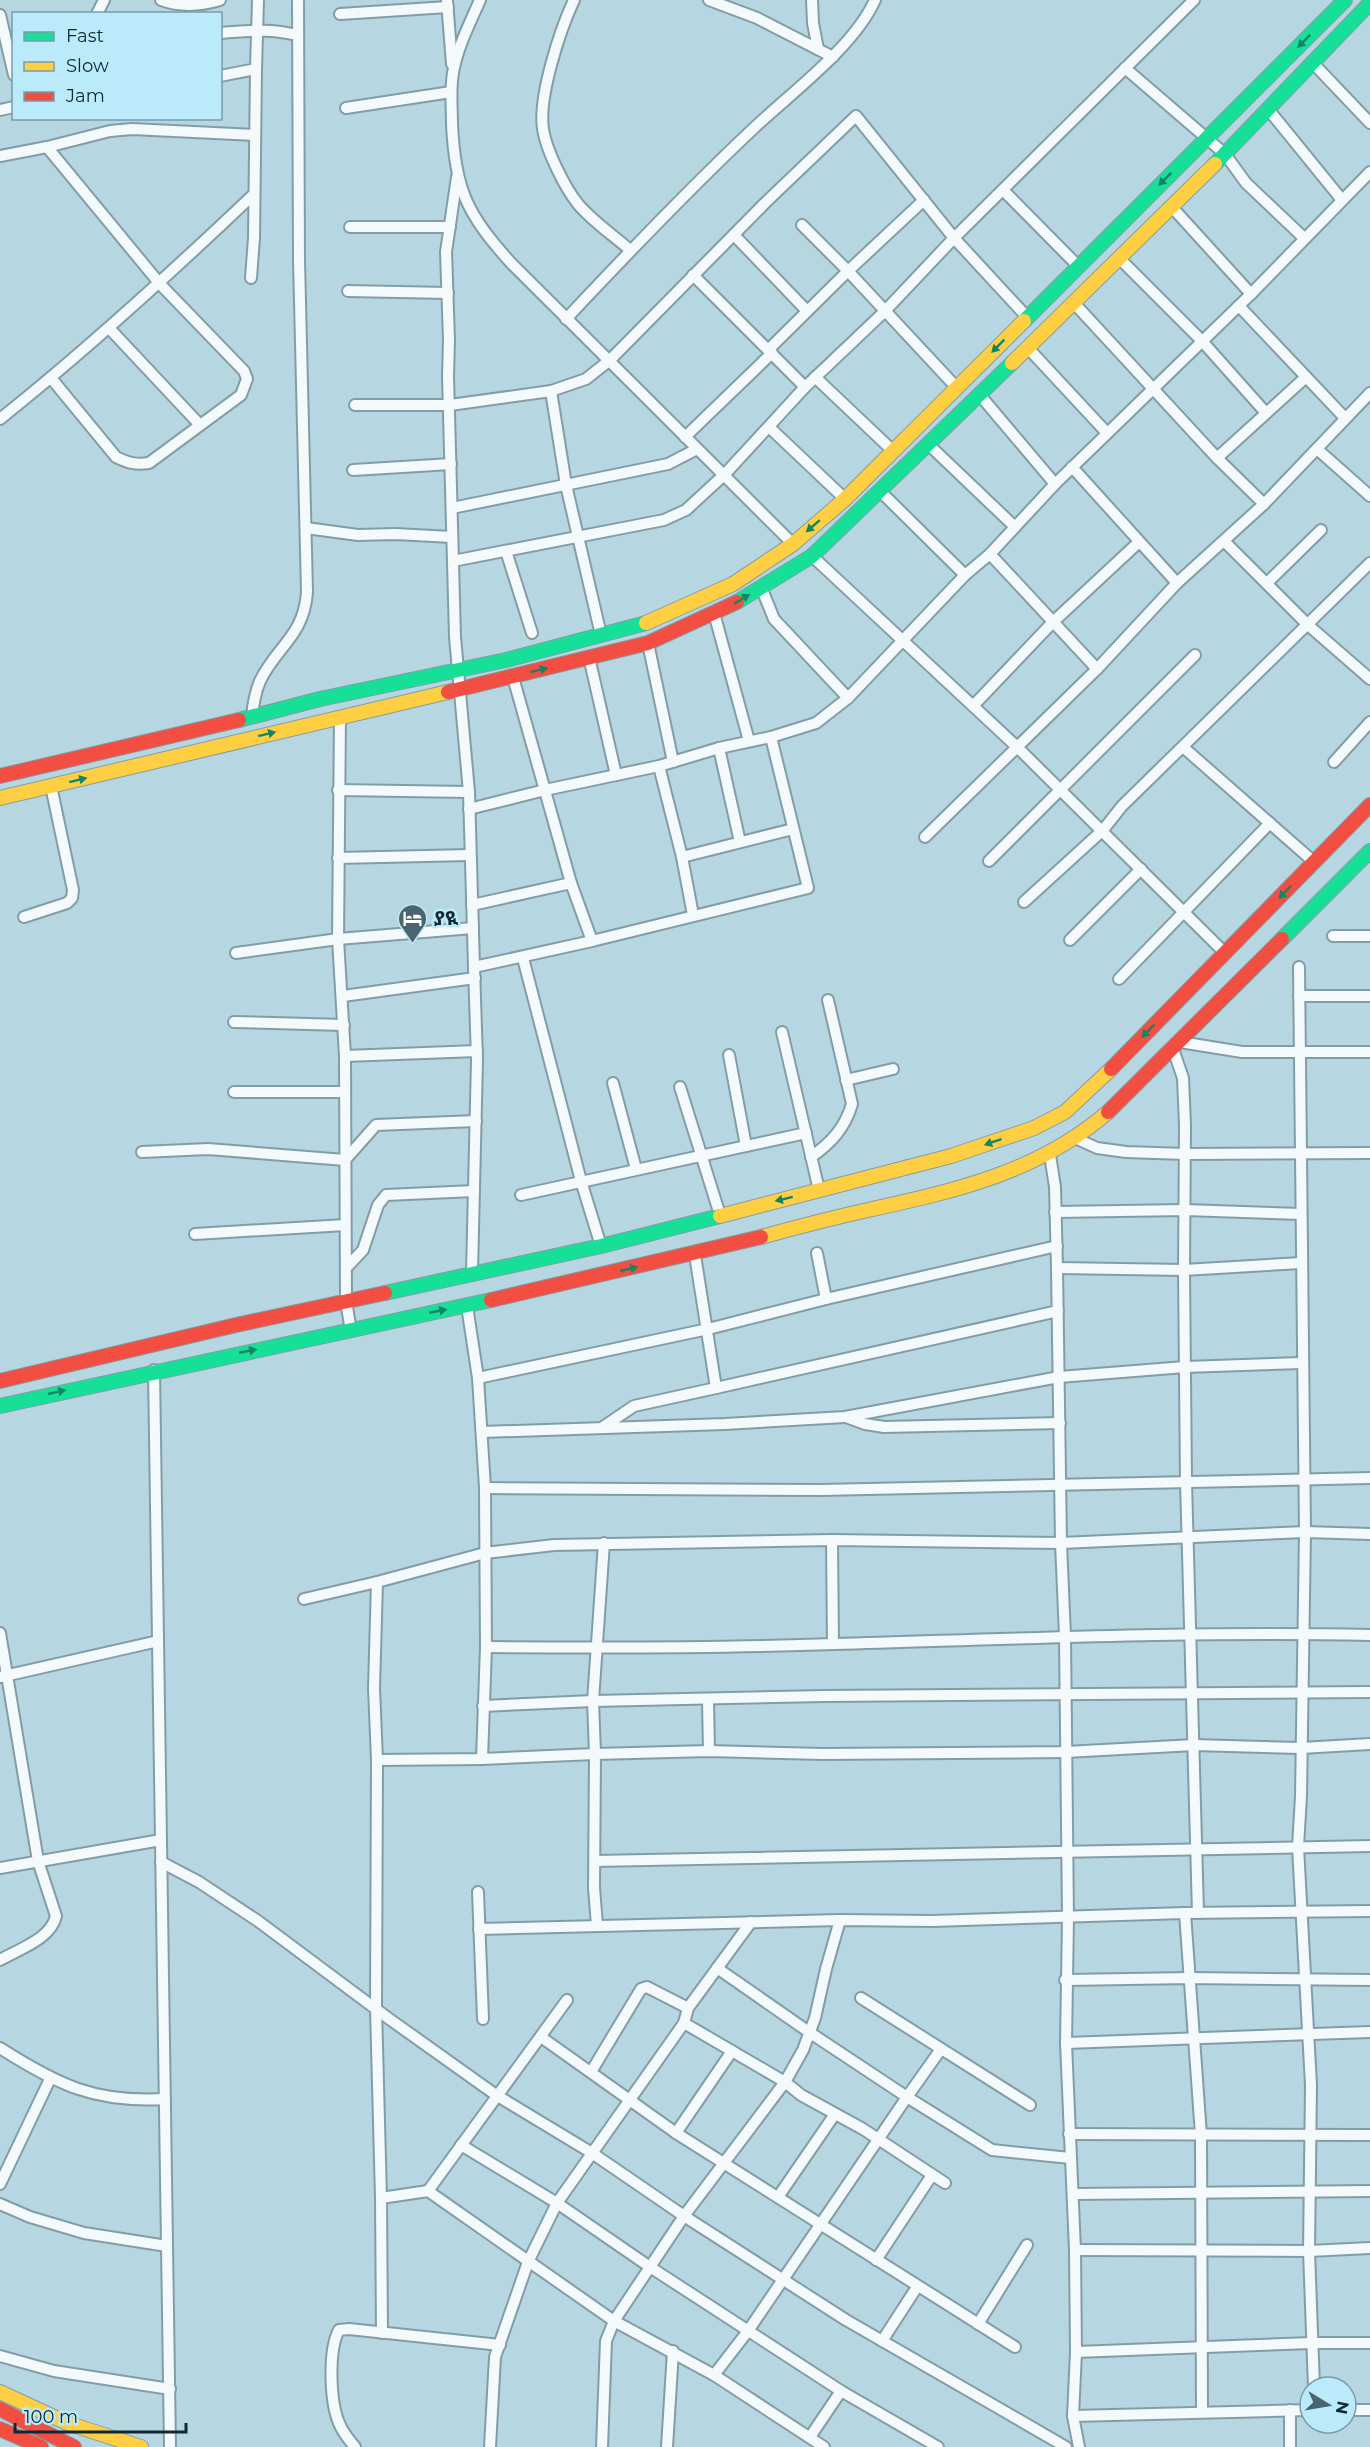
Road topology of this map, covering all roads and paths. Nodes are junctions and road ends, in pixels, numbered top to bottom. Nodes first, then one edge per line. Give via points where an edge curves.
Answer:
1 (161, 0) edge
2 (220, 0) edge
3 (258, 0) edge
4 (298, 0) edge
5 (480, 0) edge
6 (574, 0) edge
7 (710, 0) edge
8 (812, 0) edge
9 (875, 0) edge
10 (1194, 0) edge
11 (1345, 0) edge
12 (448, 3) edge
13 (1367, 12) edge
14 (340, 14) dead end
15 (0, 15) edge
16 (257, 30) junction
17 (222, 33) edge
18 (6, 34) edge
19 (297, 35) junction
20 (818, 49) junction
21 (833, 57) junction
22 (1312, 62) junction
23 (12, 65) edge
24 (1125, 68) junction
25 (256, 69) junction
26 (453, 73) junction
27 (222, 76) edge
28 (451, 92) junction
29 (345, 108) dead end
30 (1268, 109) junction
31 (1370, 123) edge
32 (255, 135) junction
33 (1207, 137) junction
34 (47, 147) junction
35 (1225, 154) junction
36 (0, 156) edge
37 (1370, 172) edge
38 (457, 177) junction
39 (1003, 190) junction
40 (255, 194) junction
41 (924, 200) junction
42 (1342, 200) junction
43 (1171, 206) junction
44 (802, 225) dead end
45 (350, 227) dead end
46 (450, 227) junction
47 (734, 234) junction
48 (954, 238) junction
49 (1304, 238) junction
50 (630, 250) junction
51 (1119, 258) junction
52 (1078, 266) junction
53 (848, 271) junction
54 (693, 275) junction
55 (252, 279) dead end
56 (160, 284) junction
57 (348, 291) dead end
58 (448, 293) junction
59 (1251, 294) junction
60 (1074, 303) junction
61 (1239, 306) junction
62 (807, 311) junction
63 (885, 311) junction
64 (1027, 317) junction
65 (566, 319) junction
66 (109, 328) junction
67 (1202, 342) junction
68 (1028, 348) junction
69 (770, 351) junction
70 (610, 360) junction
71 (815, 377) junction
72 (1306, 377) junction
73 (51, 378) junction
74 (805, 387) junction
75 (957, 388) junction
76 (1154, 389) junction
77 (551, 391) junction
78 (1370, 393) edge
79 (979, 394) junction
80 (355, 405) dead end
81 (450, 405) junction
82 (1266, 413) junction
83 (1345, 418) junction
84 (0, 419) edge
85 (200, 425) junction
86 (769, 427) junction
87 (1107, 433) junction
88 (686, 437) junction
89 (928, 444) junction
90 (697, 449) junction
91 (1317, 449) junction
92 (893, 451) junction
93 (1217, 458) junction
94 (451, 464) junction
95 (1072, 467) junction
96 (353, 470) dead end
97 (725, 474) junction
98 (1055, 484) junction
99 (566, 485) junction
100 (880, 491) junction
101 (1370, 496) edge
102 (844, 499) junction
103 (1264, 504) junction
104 (452, 508) junction
105 (1015, 527) junction
106 (306, 528) junction
107 (1321, 530) dead end
108 (578, 536) junction
109 (452, 537) junction
110 (1224, 541) junction
111 (1139, 542) junction
112 (793, 544) junction
113 (506, 551) junction
114 (990, 554) junction
115 (812, 556) junction
116 (453, 561) junction
117 (1368, 568) edge
118 (965, 575) junction
119 (1177, 583) junction
120 (1267, 583) junction
121 (761, 587) junction
122 (714, 613) junction
123 (1053, 622) junction
124 (1308, 625) junction
125 (532, 633) dead end
126 (601, 635) junction
127 (902, 641) junction
128 (648, 643) junction
129 (1195, 656) dead end
130 (589, 657) junction
131 (460, 669) junction
132 (1097, 669) junction
133 (513, 677) junction
134 (1370, 679) edge
135 (461, 689) junction
136 (848, 698) junction
137 (973, 706) junction
138 (252, 717) junction
139 (340, 717) junction
140 (1370, 722) edge
141 (771, 737) junction
142 (749, 741) junction
143 (1017, 747) junction
144 (1183, 747) junction
145 (719, 748) junction
146 (673, 762) junction
147 (1334, 762) dead end
148 (659, 766) junction
149 (616, 775) junction
150 (0, 776) edge
151 (51, 786) junction
152 (338, 790) junction
153 (545, 790) junction
154 (1060, 791) junction
155 (469, 792) junction
156 (0, 798) edge
157 (1370, 805) edge
158 (469, 809) junction
159 (1270, 824) junction
160 (793, 829) junction
161 (1102, 830) junction
162 (925, 837) dead end
163 (740, 842) junction
164 (1370, 851) edge
165 (469, 855) junction
166 (682, 857) junction
167 (338, 858) junction
168 (989, 861) dead end
169 (1314, 862) junction
170 (1141, 869) junction
171 (571, 883) junction
172 (1024, 902) dead end
173 (472, 905) junction
174 (1184, 912) junction
175 (693, 915) junction
176 (24, 916) dead end
177 (473, 928) junction
178 (1333, 936) dead end
179 (1370, 936) edge
180 (338, 939) junction
181 (1070, 940) dead end
182 (592, 941) junction
183 (236, 953) dead end
184 (1225, 953) junction
185 (523, 958) junction
186 (1299, 967) dead end
187 (475, 972) junction
188 (1119, 979) dead end
189 (343, 996) junction
190 (1299, 996) junction
191 (1370, 996) edge
192 (828, 1000) dead end
193 (234, 1022) dead end
194 (344, 1025) junction
195 (782, 1032) dead end
196 (1176, 1045) junction
197 (477, 1051) junction
198 (1300, 1052) junction
199 (1370, 1052) edge
200 (729, 1055) dead end
201 (345, 1056) junction
202 (893, 1069) dead end
203 (846, 1080) junction
204 (613, 1083) dead end
205 (680, 1087) dead end
206 (234, 1092) dead end
207 (345, 1092) junction
208 (476, 1121) junction
209 (806, 1133) junction
210 (1075, 1138) junction
211 (746, 1146) junction
212 (142, 1152) dead end
213 (1300, 1153) junction
214 (1370, 1153) edge
215 (1185, 1154) junction
216 (701, 1155) junction
217 (1050, 1155) junction
218 (811, 1157) junction
219 (345, 1160) junction
220 (636, 1169) junction
221 (582, 1181) junction
222 (819, 1190) junction
223 (474, 1191) junction
224 (521, 1195) dead end
225 (1185, 1210) junction
226 (1056, 1212) junction
227 (1301, 1214) junction
228 (720, 1215) junction
229 (345, 1225) junction
230 (195, 1234) dead end
231 (601, 1246) junction
232 (1057, 1246) junction
233 (818, 1253) dead end
234 (695, 1255) junction
235 (1301, 1263) junction
236 (346, 1268) junction
237 (1058, 1268) junction
238 (1184, 1270) junction
239 (472, 1273) junction
240 (826, 1299) junction
241 (346, 1301) junction
242 (467, 1306) junction
243 (1058, 1311) junction
244 (708, 1329) junction
245 (351, 1331) junction
246 (1302, 1363) junction
247 (1185, 1367) junction
248 (154, 1370) junction
249 (1059, 1377) junction
250 (478, 1378) junction
251 (0, 1381) edge
252 (716, 1388) junction
253 (0, 1406) edge
254 (845, 1417) junction
255 (1060, 1423) junction
256 (603, 1427) junction
257 (482, 1432) junction
258 (1304, 1478) junction
259 (1370, 1478) edge
260 (1186, 1482) junction
261 (1061, 1485) junction
262 (485, 1488) junction
263 (1305, 1532) junction
264 (1370, 1534) edge
265 (1189, 1538) junction
266 (832, 1540) junction
267 (604, 1543) junction
268 (1061, 1543) junction
269 (485, 1553) junction
270 (377, 1582) junction
271 (304, 1599) dead end
272 (0, 1634) edge
273 (1190, 1634) junction
274 (1303, 1634) junction
275 (1370, 1635) edge
276 (1065, 1636) junction
277 (158, 1641) junction
278 (833, 1644) junction
279 (486, 1647) junction
280 (597, 1648) junction
281 (4, 1676) edge
282 (1303, 1692) junction
283 (1370, 1692) edge
284 (1192, 1693) junction
285 (1064, 1695) junction
286 (708, 1700) junction
287 (592, 1701) junction
288 (483, 1706) junction
289 (1370, 1744) edge
290 (1194, 1745) junction
291 (1301, 1748) junction
292 (709, 1751) junction
293 (1066, 1752) junction
294 (595, 1754) junction
295 (482, 1759) junction
296 (377, 1760) junction
297 (161, 1840) junction
298 (1370, 1846) edge
299 (1298, 1847) junction
300 (1196, 1850) junction
301 (1067, 1852) junction
302 (38, 1861) junction
303 (595, 1861) junction
304 (161, 1862) junction
305 (0, 1868) edge
306 (478, 1893) dead end
307 (1370, 1911) edge
308 (1301, 1912) junction
309 (1185, 1913) junction
310 (1198, 1913) junction
311 (1068, 1918) junction
312 (840, 1920) junction
313 (751, 1922) junction
314 (597, 1925) junction
315 (479, 1929) junction
316 (0, 1960) edge
317 (717, 1968) junction
318 (1191, 1978) junction
319 (1065, 1980) junction
320 (1306, 1980) junction
321 (1370, 1980) edge
322 (861, 1998) dead end
323 (567, 2000) dead end
324 (376, 2008) junction
325 (688, 2008) junction
326 (483, 2019) dead end
327 (684, 2023) junction
328 (808, 2032) junction
329 (1370, 2032) edge
330 (1308, 2034) junction
331 (541, 2037) junction
332 (1194, 2040) junction
333 (1066, 2043) junction
334 (0, 2048) edge
335 (941, 2049) junction
336 (732, 2051) junction
337 (591, 2072) junction
338 (50, 2079) junction
339 (785, 2082) junction
340 (496, 2095) junction
341 (907, 2097) junction
342 (165, 2099) junction
343 (629, 2099) junction
344 (1030, 2105) dead end
345 (835, 2114) junction
346 (676, 2133) junction
347 (1069, 2134) junction
348 (1202, 2135) junction
349 (1370, 2135) edge
350 (1311, 2136) junction
351 (878, 2139) junction
352 (461, 2145) junction
353 (592, 2153) junction
354 (1070, 2158) junction
355 (724, 2163) junction
356 (932, 2175) junction
357 (945, 2183) dead end
358 (0, 2184) edge
359 (428, 2191) junction
360 (1370, 2191) edge
361 (1200, 2193) junction
362 (1309, 2193) junction
363 (1074, 2194) junction
364 (778, 2197) junction
365 (381, 2198) junction
366 (557, 2203) junction
367 (0, 2204) edge
368 (684, 2216) junction
369 (819, 2225) junction
370 (1027, 2245) dead end
371 (167, 2246) junction
372 (1370, 2248) edge
373 (1203, 2249) junction
374 (1075, 2250) junction
375 (1309, 2251) junction
376 (876, 2260) junction
377 (528, 2262) junction
378 (650, 2267) junction
379 (784, 2278) junction
380 (917, 2287) junction
381 (614, 2321) junction
382 (978, 2324) junction
383 (748, 2331) junction
384 (382, 2333) junction
385 (882, 2341) junction
386 (1311, 2343) junction
387 (1370, 2343) edge
388 (500, 2345) junction
389 (1015, 2347) dead end
390 (1203, 2347) junction
391 (673, 2351) junction
392 (1076, 2352) junction
393 (0, 2356) edge
394 (714, 2375) junction
395 (1313, 2375) edge
396 (170, 2389) junction
397 (842, 2391) junction
398 (0, 2392) edge
399 (0, 2409) edge
400 (1290, 2410) junction
401 (1298, 2410) edge
402 (1202, 2412) junction
403 (1072, 2416) junction
404 (0, 2430) edge
405 (810, 2437) junction
406 (41, 2447) edge
407 (74, 2447) edge
408 (141, 2447) edge
409 (170, 2447) edge
410 (355, 2447) edge
411 (490, 2447) edge
412 (602, 2447) edge
413 (667, 2447) edge
414 (824, 2447) edge
415 (938, 2447) edge
416 (1066, 2447) edge
417 (1079, 2447) edge
418 (1290, 2447) edge

1 - 2 street via 177,5
3 - 16 street
4 - 19 street
5 - 26 street
6 - 50 street via 555,50 542,111 543,131 555,164 578,204
7 - 20 street via 757,18
8 - 20 street
9 - 21 street via 871,11
10 - 24 street
11 -> 33 main road
12 - 14 street
12 - 26 street
13 - 22 main road
15 - 18 street
16 - 17 street
16 - 19 street
16 - 25 street
18 - 23 street
19 - 106 street via 298,260
20 - 21 street
21 - 50 street via 753,128
22 - 30 main road
22 - 31 street
24 - 33 street
24 - 39 street
25 - 27 street
25 - 32 street
26 - 28 street
28 - 29 street
28 - 38 street
30 - 35 main road
30 - 42 street
32 - 34 street via 132,129
32 - 40 street
33 - 35 street
33 -> 52 main road
34 - 36 street
34 - 56 street
35 - 43 main road
35 - 49 street via 1246,183
37 - 42 street
38 - 46 street
38 - 65 street via 470,210 489,239
39 - 48 street
39 - 52 street
40 - 55 street
40 - 56 street
41 - 47 street via 856,116
41 - 48 street
41 - 53 street
42 - 49 street
43 - 51 main road
43 - 59 street
44 - 53 street
45 - 46 street
46 - 58 street
47 - 54 street
47 - 62 street
48 - 63 street
48 - 64 street
49 - 59 street
50 - 65 street
51 - 60 main road
51 - 67 street
52 - 64 main road
53 - 62 street
53 - 63 street
54 - 69 street
54 - 70 street
56 - 66 street
56 - 85 street via 244,371 247,379 241,395
57 - 58 street
58 - 81 street
59 - 61 street
60 - 68 main road
60 - 76 street
61 - 67 street
61 - 72 street
62 - 69 street
63 - 71 street
63 - 75 street
64 -> 75 main road
65 - 70 street
66 - 73 street
66 - 85 street
67 - 76 street
67 - 82 street
68 - 79 main road
68 - 87 street
69 - 74 street
69 - 88 street
70 - 77 street via 586,379
70 - 88 street
71 - 74 street
71 - 92 street
72 - 82 street
72 - 83 street
73 - 84 street
73 - 85 street via 116,457 128,464 149,463
74 - 86 street
75 - 92 main road
76 - 87 street
76 - 93 street
77 - 81 street
77 - 99 street
78 - 83 street
79 - 89 main road
79 - 98 street
80 - 81 street
81 - 94 street
82 - 93 street
83 - 91 street
86 - 97 street
86 - 102 street
87 - 95 street
88 - 90 street
89 - 100 main road
89 - 105 street
90 - 97 street
90 - 99 street via 668,464
91 - 101 street
91 - 103 street
92 - 102 main road
93 - 103 street
94 - 96 street
94 - 104 street
95 - 98 street
95 - 111 street
97 - 108 street via 686,510 664,519
97 - 112 street
98 - 105 street
99 - 104 street
99 - 108 street
100 - 115 main road
100 - 118 street
102 -> 112 main road
103 - 110 street
104 - 109 street
105 - 114 street
106 - 109 street via 358,535
106 - 138 street via 306,608 296,633 262,679
107 - 120 street
108 - 113 street
108 - 126 street
109 - 116 street
110 - 119 street
110 - 120 street
111 - 119 street
111 - 123 street
112 - 126 main road via 733,584 647,623
113 - 116 street
113 - 125 street
114 - 118 street
114 - 123 street
115 - 121 main road
115 - 127 street
116 - 131 street
117 - 124 street
118 - 127 street
119 - 132 street
120 - 124 street
122 -> 121 main road
121 - 136 street via 774,619
122 - 128 main road
122 - 142 street
123 - 132 street
123 - 137 street
124 - 134 street
124 - 144 street
126 - 131 main road
127 - 136 street
127 - 137 street
128 - 130 main road
128 - 146 street
129 - 154 street
133 -> 130 main road
130 - 149 street
131 - 135 street
131 - 138 main road
132 - 143 street
133 - 135 main road
133 - 153 street
135 - 139 main road
135 - 155 street
136 - 141 street via 816,723
137 - 143 street
138 - 150 main road
151 -> 139 main road
139 - 152 street
140 - 147 street
141 - 142 street
141 - 160 street
142 - 145 street
143 - 154 street
143 - 162 street
144 - 159 street
144 - 161 street
145 - 146 street
145 - 163 street
146 - 148 street
148 - 149 street
148 - 166 street
149 - 153 street
151 - 156 main road
151 - 176 street via 72,898
152 - 155 street
152 - 167 street
153 - 158 street
153 - 171 street
154 - 161 street
154 - 168 street
155 - 158 street
157 - 169 main road
158 - 165 street
159 - 169 street
159 - 174 street
160 - 163 street
160 - 175 street via 808,888
161 - 170 street
161 - 172 street
163 - 166 street
164 - 196 main road
165 - 167 street
165 - 173 street
166 - 175 street
167 - 180 street
169 -> 184 main road
170 - 174 street
170 - 181 street
171 - 173 street
171 - 182 street
173 - 177 street
174 - 184 street
174 - 188 street
175 - 182 street
177 - 180 street
177 - 187 street
178 - 179 street
180 - 183 street
180 - 189 street
182 - 185 street
184 -> 222 main road via 1065,1112 1034,1128 951,1156
185 - 187 street
185 - 221 street
186 - 190 street
187 - 189 street
187 - 197 street
189 - 194 street
190 - 191 street
190 - 198 street
192 - 203 street
193 - 194 street
194 - 201 street
195 - 209 street
196 - 198 street via 1242,1052
196 - 210 main road via 1122,1101
196 - 215 street via 1183,1078
197 - 201 street
197 - 208 street
198 - 199 street
198 - 213 street
200 - 211 street
201 - 207 street
202 - 203 street
203 - 218 street via 852,1104 846,1120 830,1143
204 - 220 street
205 - 216 street
206 - 207 street
207 - 219 street
208 - 219 street via 376,1125
208 - 223 street
209 - 211 street
209 - 218 street
210 - 215 street via 1108,1150
210 - 217 main road
211 - 216 street
212 - 219 street via 208,1149
213 - 214 street
213 - 215 street
213 - 227 street
215 - 225 street
216 - 220 street
216 - 228 street
217 - 226 street
217 - 234 main road via 975,1184
218 - 222 street
219 - 229 street
220 - 221 street
221 - 224 street
221 - 231 street
222 -> 228 main road
223 - 236 street via 386,1195 378,1205 363,1250
223 - 239 street
225 - 226 street
225 - 227 street
225 - 238 street
226 - 232 street
227 - 235 street
228 - 231 main road
229 - 230 street
229 - 236 street
231 - 239 main road
232 - 237 street
232 - 240 street
233 - 240 street
242 -> 234 main road
234 - 244 street
235 - 238 street
235 - 246 street
236 - 241 street
237 - 238 street
237 - 243 street
238 - 247 street
239 - 241 main road
240 - 244 street
241 - 245 street
241 - 251 main road
245 -> 242 main road
242 - 250 street
243 - 249 street
243 - 252 street
244 - 250 street
244 - 252 street
248 -> 245 main road
246 - 247 street
246 - 258 street
247 - 249 street
247 - 260 street
253 -> 248 main road
248 - 277 street
249 - 254 street
249 - 255 street
250 - 257 street
252 - 256 street via 634,1406
254 - 255 street via 884,1427
254 - 256 street
255 - 261 street
256 - 257 street
257 - 262 street
258 - 259 street
258 - 260 street
258 - 263 street
260 - 261 street
260 - 265 street
261 - 262 street via 821,1491
261 - 268 street
262 - 269 street
263 - 264 street
263 - 265 street
263 - 274 street
265 - 268 street
265 - 273 street
266 - 267 street
266 - 268 street
266 - 278 street
267 - 269 street
267 - 280 street
268 - 276 street
269 - 270 street
269 - 279 street
270 - 271 street
270 - 296 street
272 - 281 street
273 - 274 street
273 - 276 street
273 - 284 street
274 - 275 street
274 - 282 street
276 - 278 street
276 - 285 street
277 - 281 street
277 - 297 street
278 - 280 street
279 - 280 street
279 - 288 street
280 - 287 street
281 - 302 street
282 - 283 street
282 - 284 street
282 - 291 street
284 - 285 street
284 - 290 street
285 - 286 street
285 - 293 street
286 - 287 street
286 - 292 street
287 - 288 street
287 - 294 street
288 - 295 street
289 - 291 street
290 - 291 street
290 - 293 street
290 - 300 street
291 - 299 street
292 - 293 street
292 - 294 street
293 - 301 street
294 - 295 street
294 - 303 street
295 - 296 street
296 - 324 street
297 - 302 street
297 - 304 street
298 - 299 street
299 - 300 street
299 - 308 street
300 - 301 street
300 - 310 street
301 - 303 street
301 - 311 street
302 - 305 street
302 - 316 street via 54,1905 54,1925 46,1935
303 - 314 street
304 - 324 street via 200,1882 258,1921
304 - 342 street
306 - 315 street
307 - 308 street
308 - 310 street
308 - 320 street
309 - 310 street
309 - 311 street
309 - 318 street
311 - 312 street
311 - 319 street
312 - 313 street
312 - 328 street
313 - 314 street
313 - 317 street
314 - 315 street
315 - 326 street
317 - 325 street
317 - 328 street
318 - 319 street
318 - 320 street
318 - 332 street
319 - 333 street
320 - 321 street
320 - 330 street
322 - 335 street
323 - 331 street
324 - 340 street
324 - 365 street
325 - 327 street
325 - 337 street via 648,1986 641,1989
327 - 336 street
327 - 343 street
328 - 339 street
328 - 341 street
329 - 330 street
330 - 332 street
330 - 350 street
331 - 337 street
331 - 340 street
332 - 333 street
332 - 348 street
333 - 347 street
334 - 338 street
335 - 341 street
335 - 344 street
336 - 339 street
336 - 346 street
337 - 343 street
338 - 342 street via 108,2098
338 - 358 street
339 - 345 street via 801,2096
339 - 355 street
340 - 352 street
340 - 353 street
341 - 351 street
341 - 354 street via 992,2150
342 - 371 street
343 - 346 street
343 - 353 street
345 - 351 street
345 - 364 street
346 - 355 street
347 - 348 street
347 - 354 street
348 - 350 street
348 - 361 street
349 - 350 street
350 - 362 street
351 - 356 street
351 - 369 street
352 - 359 street
352 - 366 street
353 - 366 street
353 - 368 street
354 - 363 street
355 - 364 street
355 - 368 street
356 - 357 street
356 - 376 street
359 - 365 street
359 - 377 street
360 - 362 street
361 - 362 street
361 - 363 street
361 - 373 street
362 - 375 street
363 - 374 street
364 - 369 street
365 - 384 street
366 - 377 street
366 - 378 street
367 - 371 street via 84,2233
368 - 378 street
368 - 379 street
369 - 376 street
369 - 379 street
370 - 382 street
371 - 396 street
372 - 375 street
373 - 374 street
373 - 375 street
373 - 390 street
374 - 392 street
375 - 386 street
376 - 380 street
377 - 381 street
377 - 388 street
378 - 381 street
378 - 383 street
379 - 383 street
379 - 385 street
380 - 382 street
380 - 385 street
381 - 391 street
381 - 412 street via 606,2341
382 - 389 street
383 - 394 street
383 - 397 street
384 - 388 street
384 - 410 street via 339,2330 334,2338 332,2389 339,2423
385 - 416 street
386 - 387 street
386 - 390 street
386 - 395 street
388 - 411 street via 494,2365
390 - 392 street
390 - 402 street
391 - 394 street
391 - 413 street
392 - 403 street
393 - 396 street via 54,2371
394 - 405 street
396 - 409 street
397 - 405 street
397 - 415 street
398 - 408 main road via 67,2423
399 - 407 main road
400 - 401 street
400 - 402 street
400 - 418 street
402 - 403 street
403 - 417 street
404 - 406 main road
405 - 414 street

